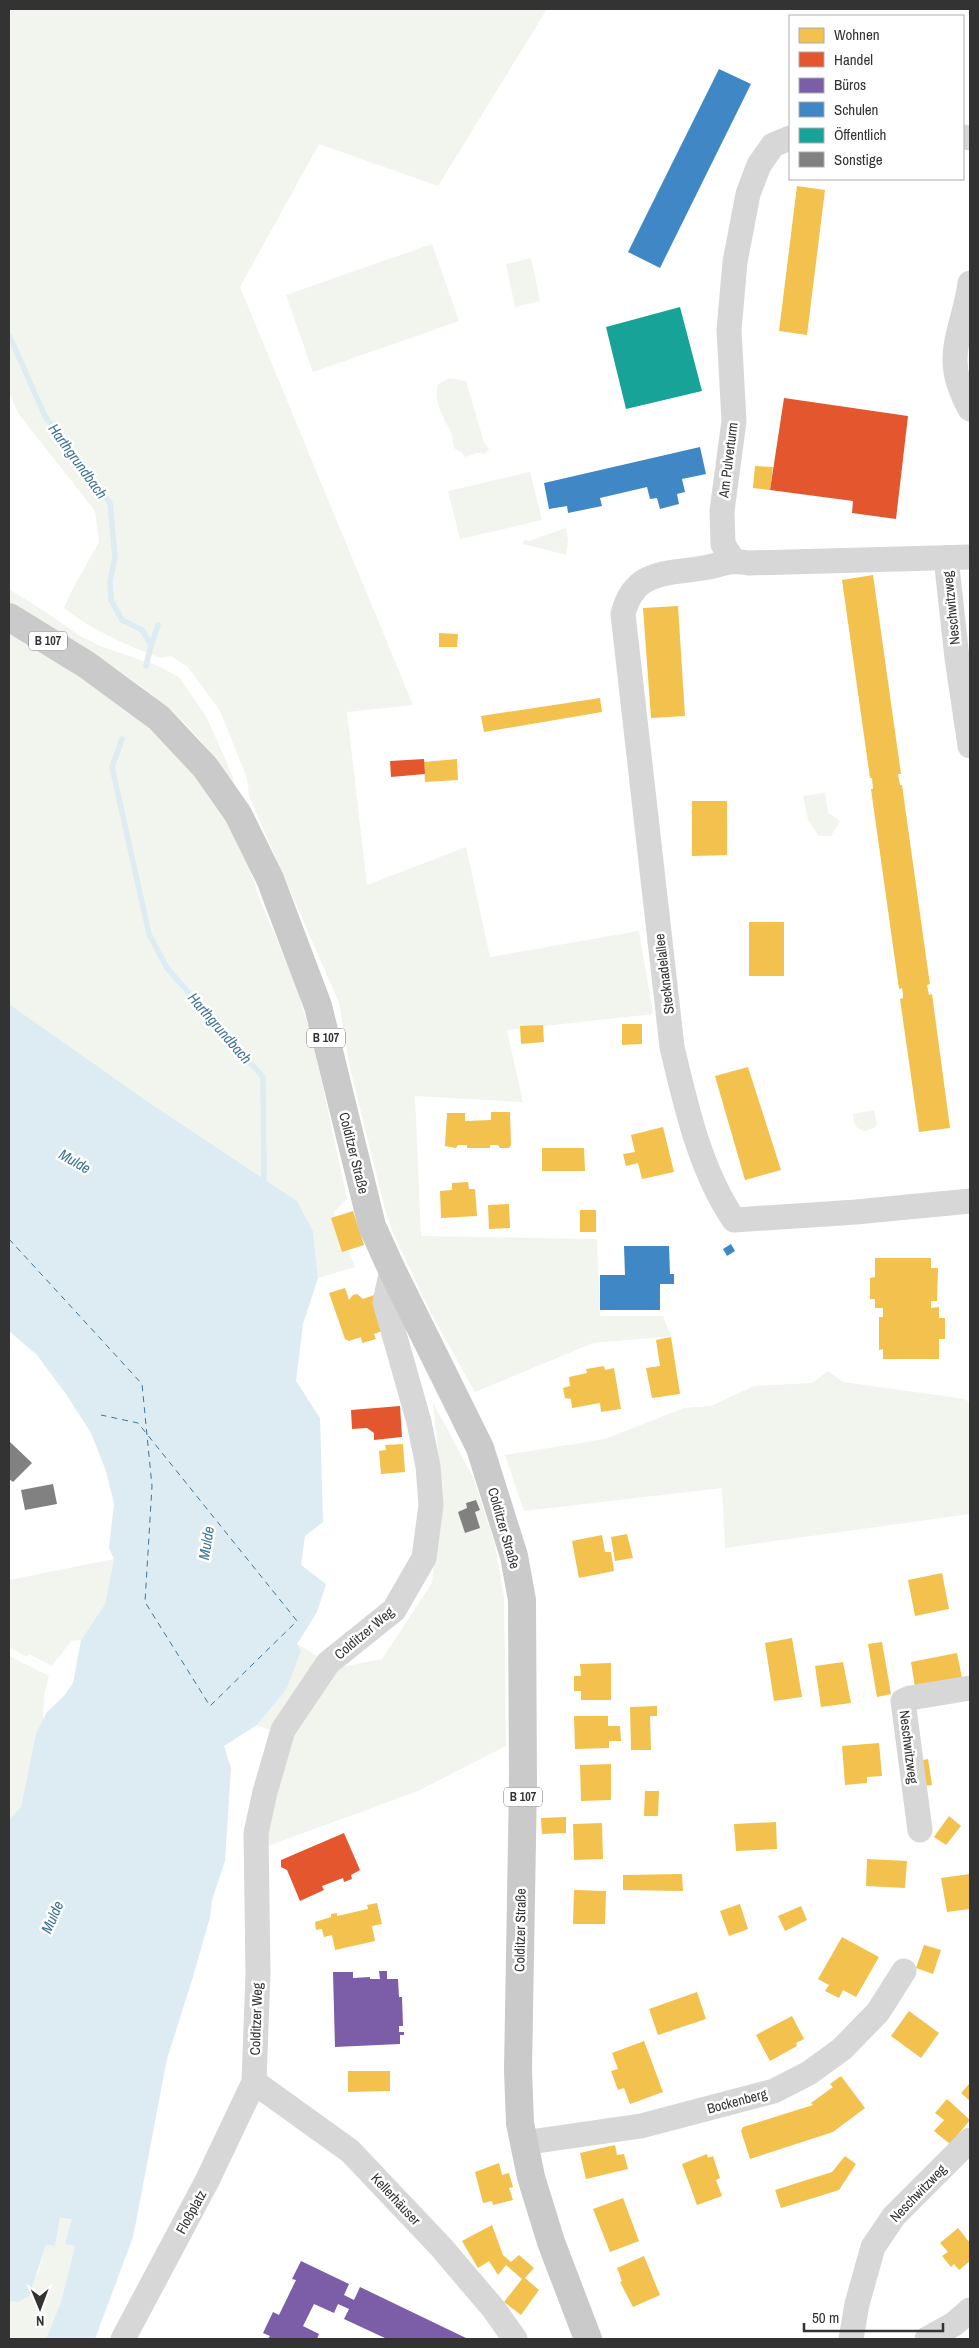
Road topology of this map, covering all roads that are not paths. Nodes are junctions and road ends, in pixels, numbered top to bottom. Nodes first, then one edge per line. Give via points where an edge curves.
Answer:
1 (789, 138) edge
2 (970, 283) edge
3 (970, 409) edge
4 (970, 557) edge
5 (946, 558) junction
6 (732, 560) junction
7 (9, 617) edge
8 (970, 746) edge
9 (970, 1201) edge
10 (392, 1270) junction
11 (970, 1688) edge
12 (920, 1830) dead end
13 (904, 1971) dead end
14 (254, 2082) junction
15 (970, 2140) edge
16 (523, 2143) junction
17 (970, 2310) edge
18 (123, 2339) edge
19 (515, 2339) edge
20 (588, 2339) edge
21 (851, 2339) edge
22 (927, 2339) edge

1 - 6 street, Am Pulverturm via 773,145 759,165 748,194 735,262 730,330 734,421 722,512 723,544
2 - 3 street via 954,353 960,387
4 - 5 street
5 - 6 street via 749,563
5 - 8 street, Neschwitzweg
6 - 9 street, Stecknadelallee via 648,578 626,599 623,614 672,1047 704,1160 721,1201 734,1220
7 - 10 main road, Colditzer Straße / B 107 via 87,665 159,718 205,767 238,814 270,879 318,1006 372,1226
10 - 14 street, Colditzer Weg via 385,1302 428,1466 431,1505 424,1558 394,1610 328,1662 279,1742 256,1833 258,1973
10 - 16 main road, Colditzer Straße / B 107 via 480,1448 514,1556 522,1600 523,1783 518,2070
11 - 12 street, Neschwitzweg via 910,1698 904,1702
13 - 16 street, Bockenberg via 878,2012 842,2049 809,2073 774,2091 641,2126
14 - 18 street, Floßplatz via 207,2181
14 - 19 street, Kellerhäuser via 350,2151 441,2247
15 - 21 street, Neschwitzweg via 894,2216 873,2247
16 - 20 main road, Colditzer Straße / B 107 via 551,2242
17 - 22 street via 954,2324

